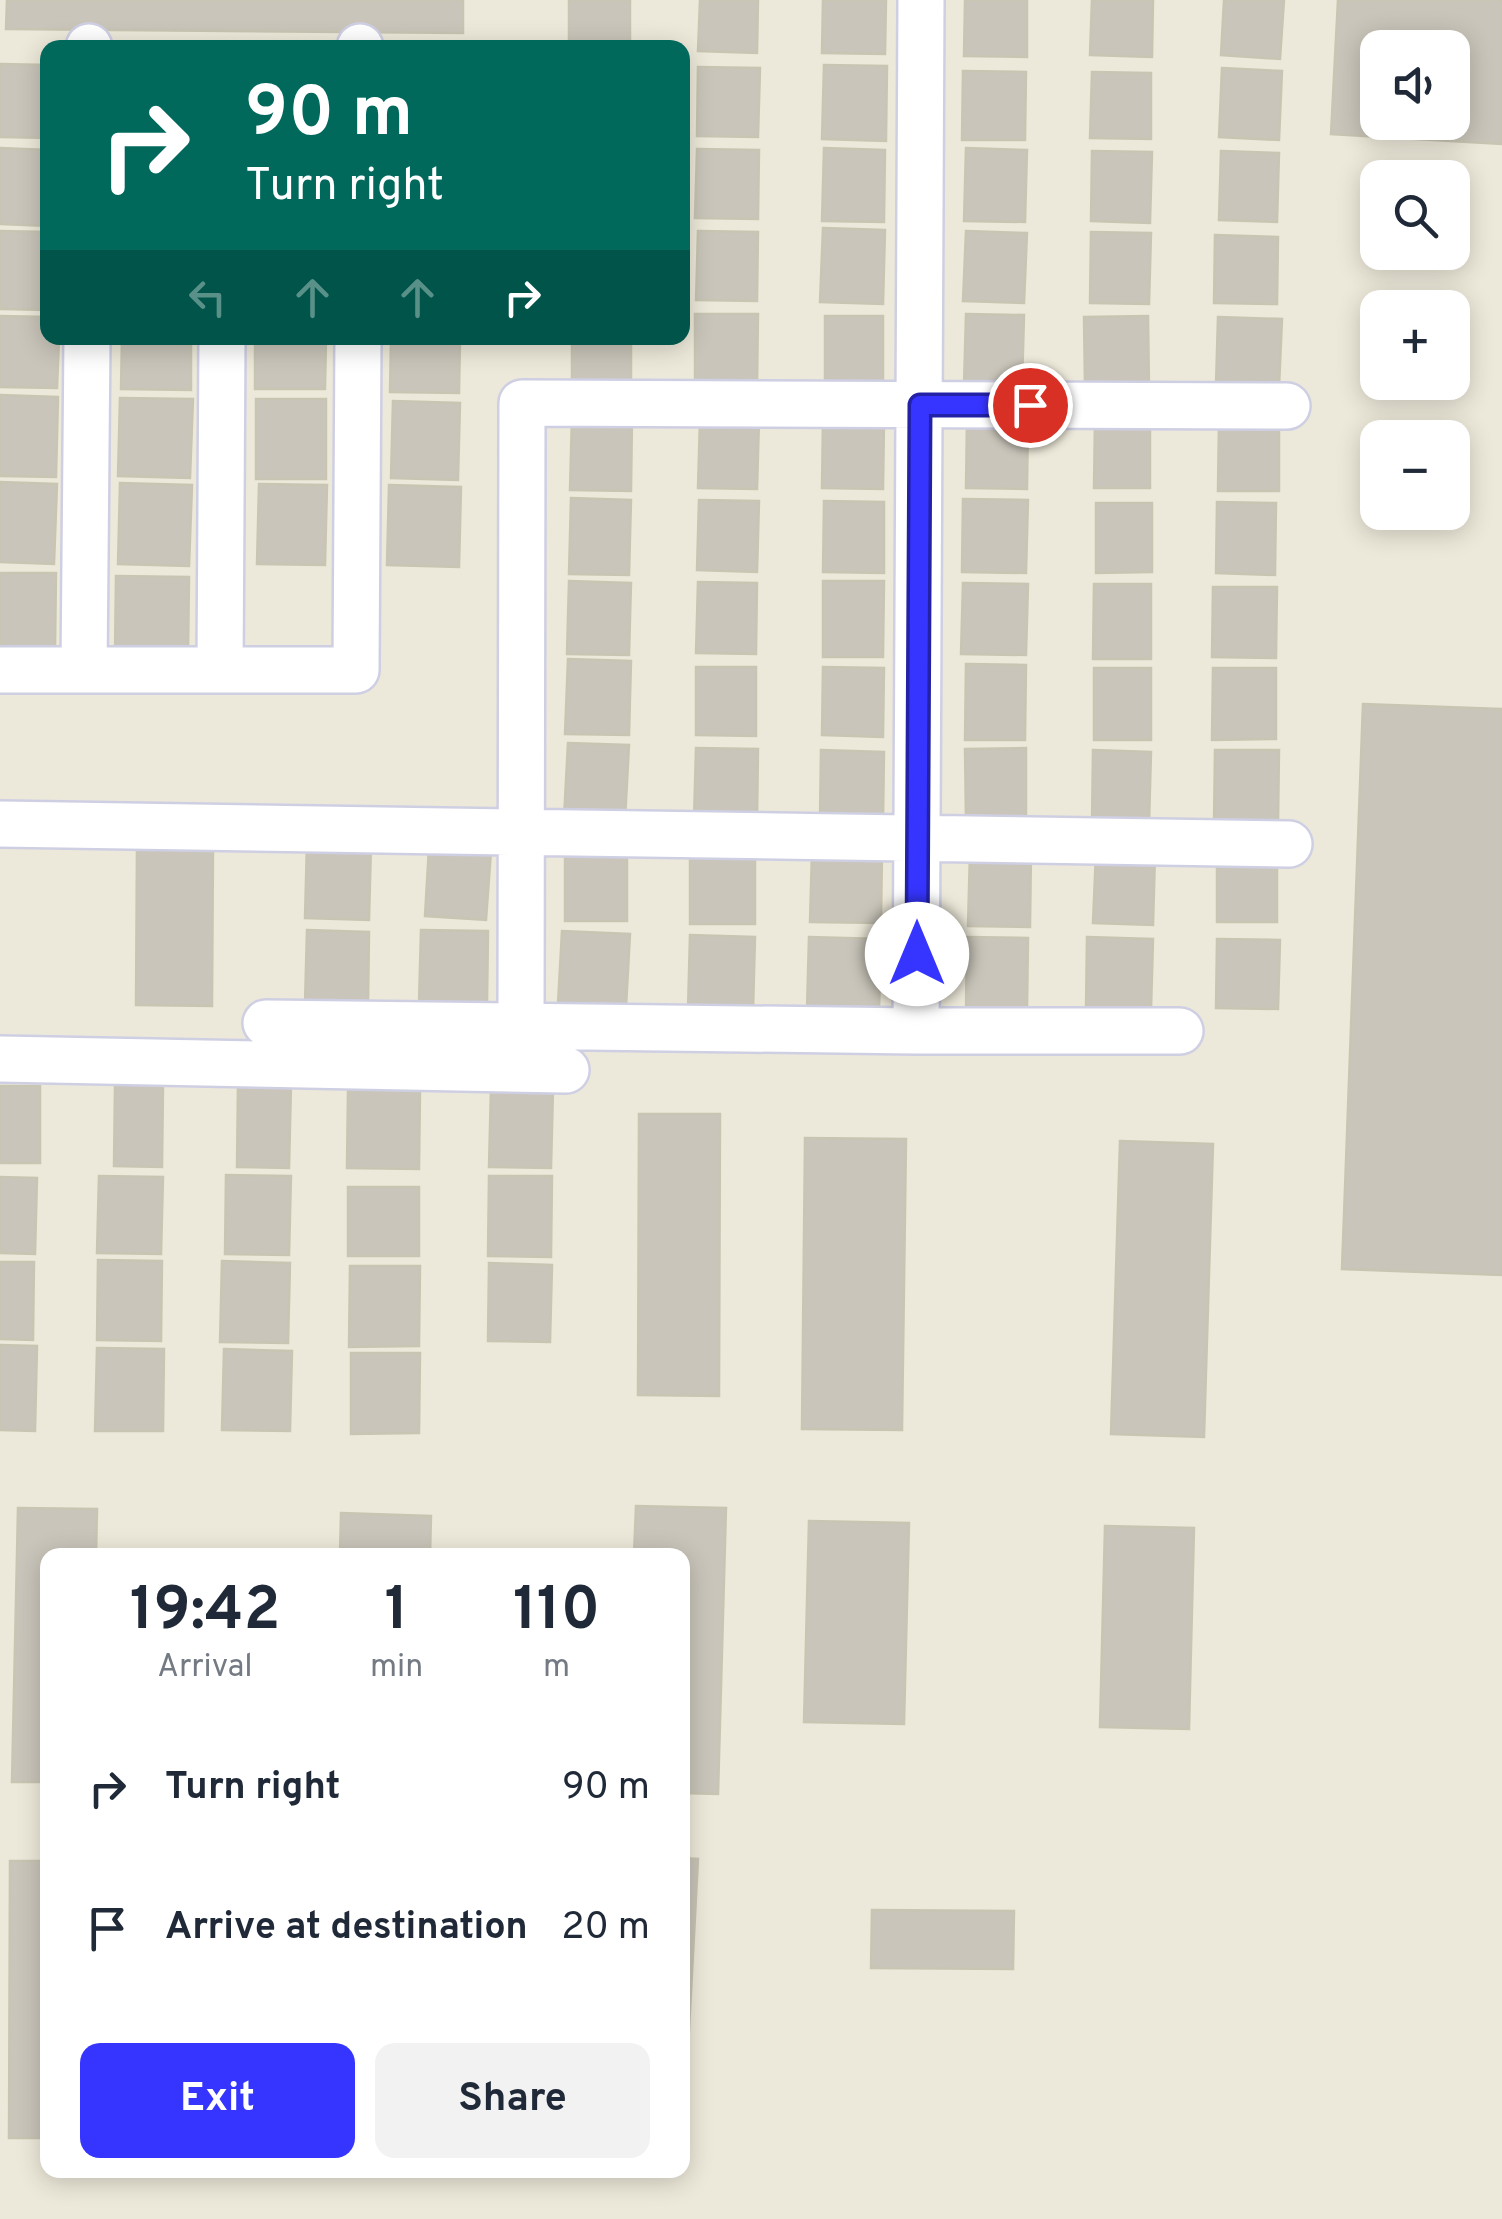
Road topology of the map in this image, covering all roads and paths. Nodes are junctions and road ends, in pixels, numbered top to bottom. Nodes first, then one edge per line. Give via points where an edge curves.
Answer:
1 (921, 0) edge
2 (87, 345) edge
3 (222, 345) edge
4 (358, 345) edge
5 (920, 405) junction
6 (1287, 406) dead end
7 (0, 670) edge
8 (84, 670) junction
9 (220, 670) junction
10 (0, 824) edge
11 (522, 834) junction
12 (918, 839) junction
13 (1289, 844) dead end
14 (266, 1023) dead end
15 (521, 1026) junction
16 (1180, 1031) dead end
17 (916, 1032) junction
18 (0, 1059) edge
19 (566, 1070) dead end

1 - 5 lane
2 - 8 lane
3 - 9 lane
4 - 9 lane via 356,670
5 - 6 lane
5 - 11 lane via 522,404
5 - 12 lane
7 - 8 lane
8 - 9 lane
10 - 11 lane
11 - 12 lane
11 - 15 lane
12 - 13 lane
12 - 17 lane
14 - 15 lane
15 - 17 lane
16 - 17 lane
18 - 19 lane

